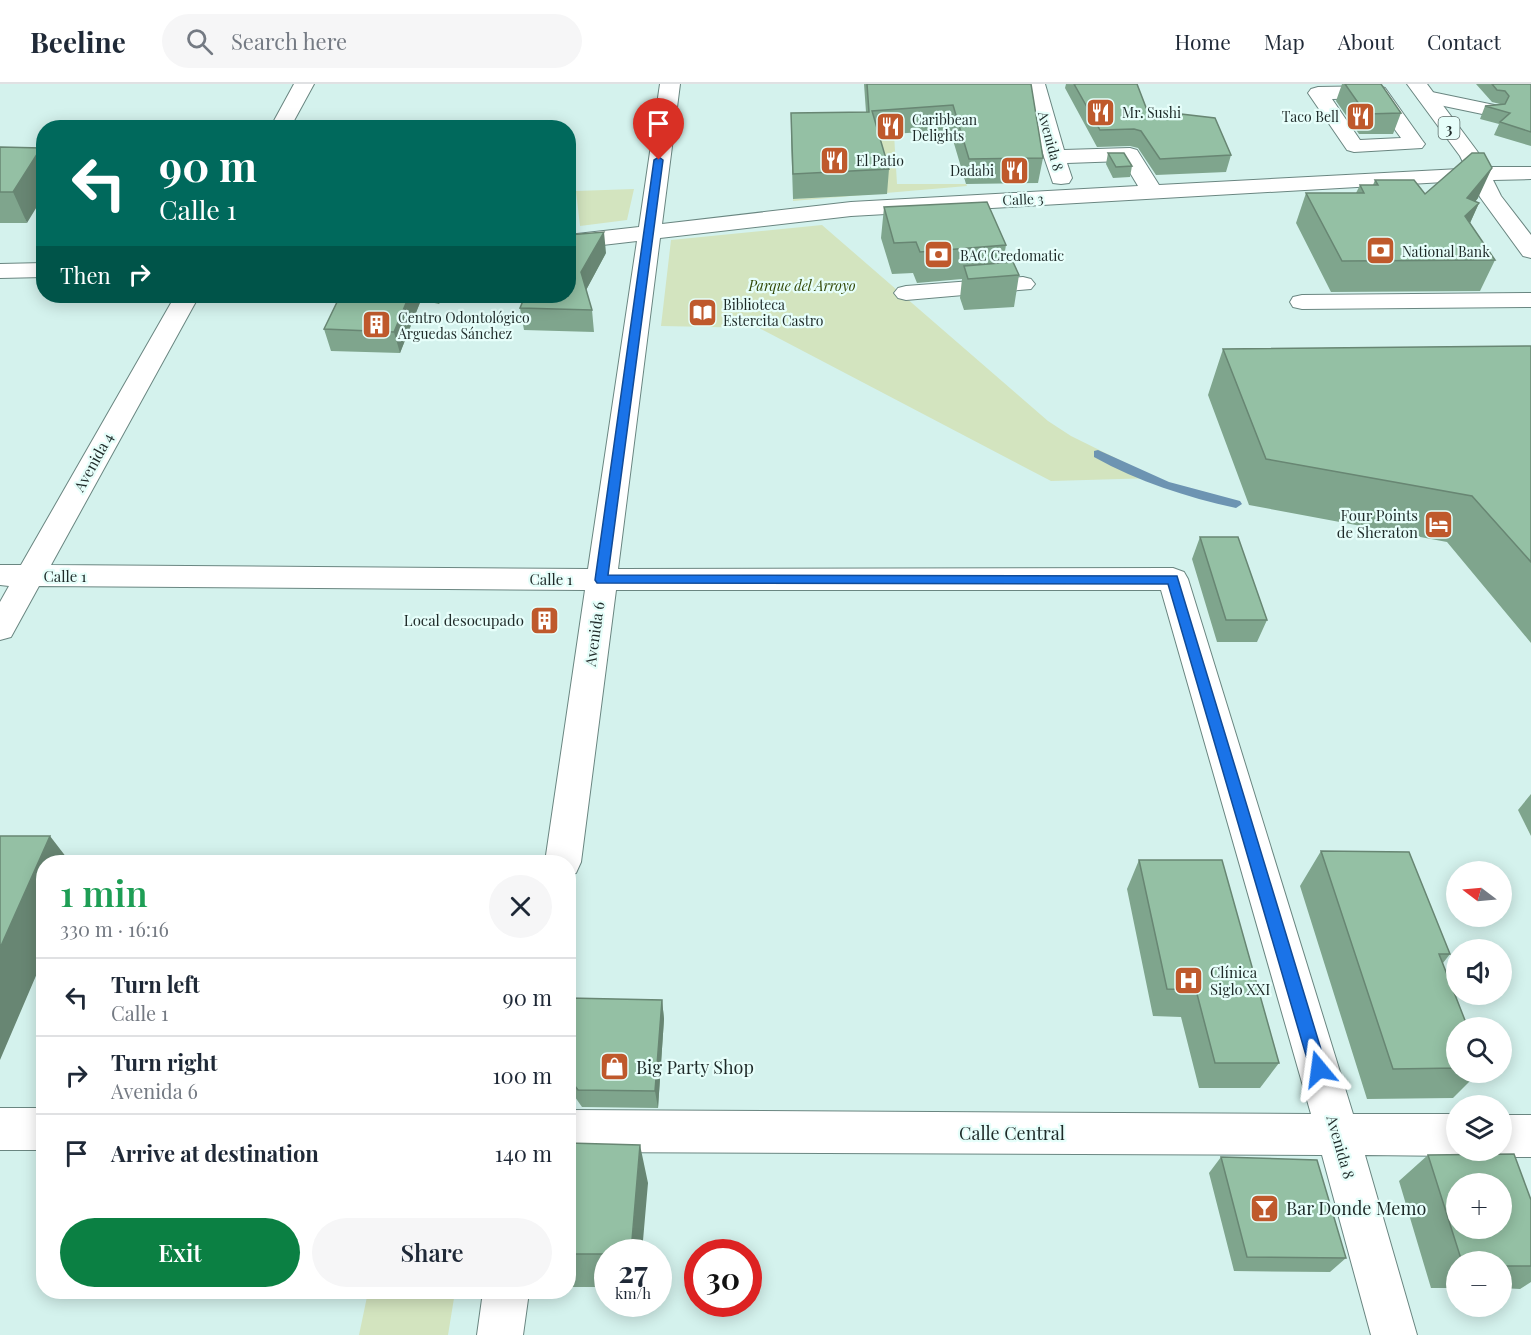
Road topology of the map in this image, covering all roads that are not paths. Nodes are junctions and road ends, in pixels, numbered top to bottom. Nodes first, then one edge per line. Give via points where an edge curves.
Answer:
1 (304, 84) edge
2 (670, 84) edge
3 (1035, 84) edge
4 (1422, 91) edge
5 (1492, 110) edge
6 (1442, 118) junction
7 (284, 120) edge
8 (1500, 130) edge
9 (1045, 148) junction
10 (1531, 173) edge
11 (1479, 174) junction
12 (1153, 193) junction
13 (1067, 198) junction
14 (648, 232) junction
15 (576, 241) edge
16 (1531, 251) edge
17 (36, 270) edge
18 (0, 271) edge
19 (1027, 293) dead end
20 (1531, 300) edge
21 (915, 301) dead end
22 (1302, 302) dead end
23 (183, 303) edge
24 (0, 575) edge
25 (30, 575) junction
26 (1173, 579) joint
27 (601, 580) junction
28 (0, 629) edge
29 (564, 855) edge
30 (0, 1129) edge
31 (36, 1129) edge
32 (576, 1131) edge
33 (1338, 1135) junction
34 (1446, 1135) edge
35 (1512, 1136) edge
36 (1531, 1136) edge
37 (505, 1299) edge
38 (500, 1335) edge
39 (1394, 1335) edge

1 - 7 street
2 - 14 street, Avenida 6
3 - 9 street, Avenida 8
4 - 5 street
4 - 6 street, 3
6 - 8 street
6 - 11 street, 3
9 - 12 street via 1130,154
9 - 13 street, Avenida 8
10 - 11 street, Calle 3
11 - 12 street, Calle 3
11 - 16 street
12 - 13 street, Calle 3
13 - 14 street, Calle 3 via 851,210
14 - 15 street, Calle 3
14 - 27 street, Avenida 6
17 - 18 street
19 - 21 street
20 - 22 street
23 - 25 street, Avenida 4
24 - 25 street, Calle 1
25 - 27 street, Calle 1
25 - 28 street, Avenida 4
26 - 27 street, Calle 1
26 - 33 street, Avenida 8
27 - 29 street, Avenida 6
30 - 31 street
32 - 33 street, Calle Central
33 - 34 street, Calle Central
33 - 39 street, Avenida 8
35 - 36 street
37 - 38 street

